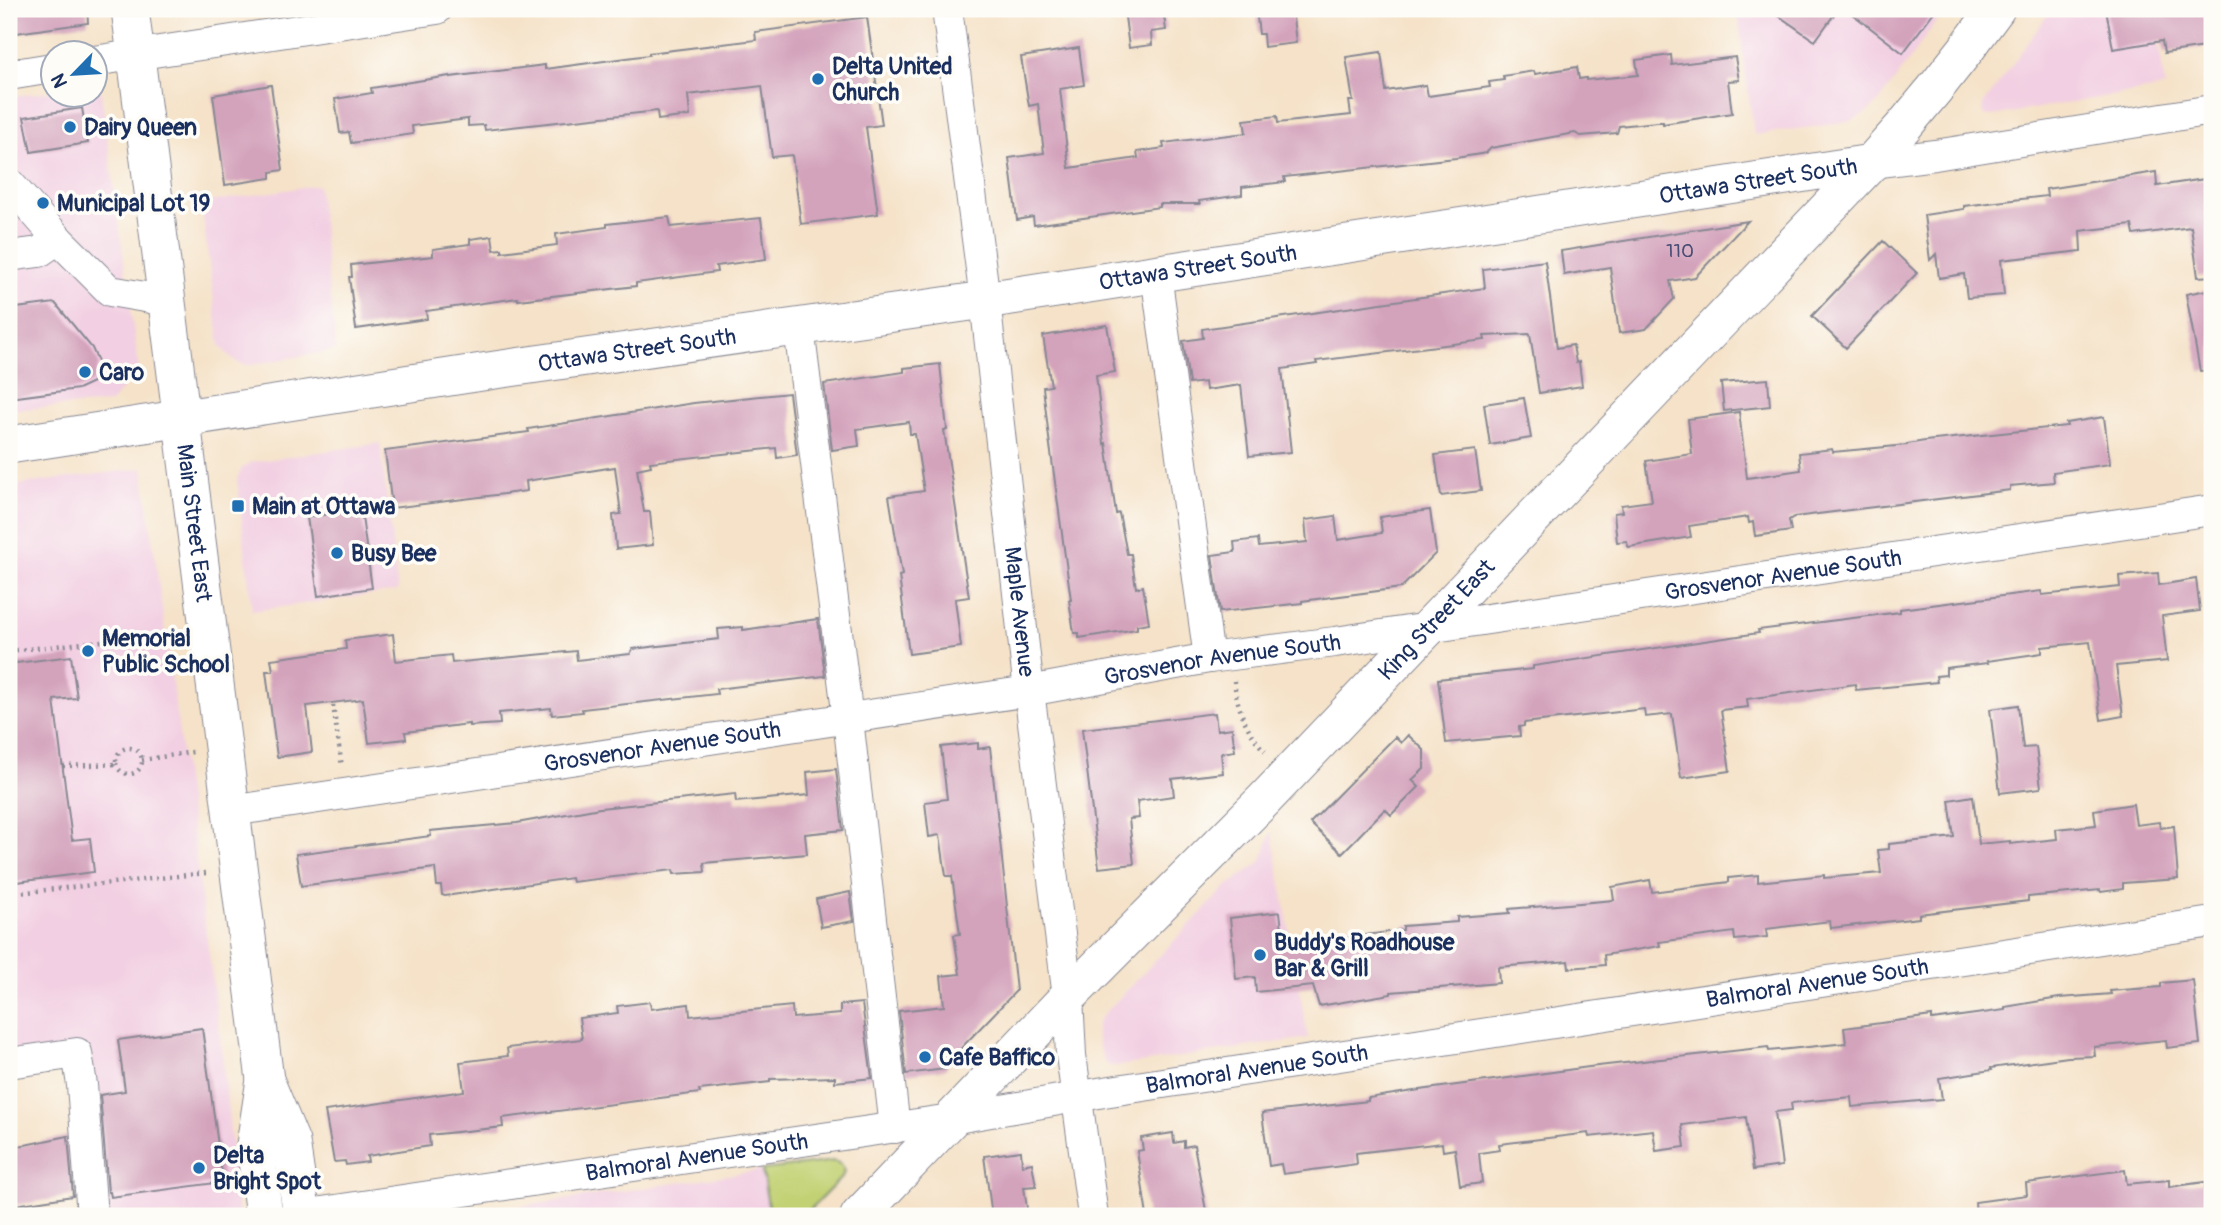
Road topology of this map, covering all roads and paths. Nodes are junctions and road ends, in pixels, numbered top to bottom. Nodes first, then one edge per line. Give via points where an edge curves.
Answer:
1 (130, 9) edge
2 (437, 9) edge
3 (947, 9) edge
4 (1996, 9) edge
5 (135, 55) junction
6 (108, 59) edge
7 (38, 70) edge
8 (9, 75) edge
9 (2212, 110) edge
10 (1871, 163) junction
11 (9, 183) edge
12 (58, 239) junction
13 (9, 256) edge
14 (1156, 274) junction
15 (985, 300) junction
16 (168, 301) junction
17 (799, 328) junction
18 (183, 419) junction
19 (9, 445) edge
20 (2212, 510) edge
21 (1430, 627) junction
22 (208, 629) junction
23 (9, 651) edge
24 (1220, 656) junction
25 (1029, 691) junction
26 (333, 705) dead end
27 (848, 719) junction
28 (223, 748) junction
29 (142, 760) junction
30 (116, 764) junction
31 (62, 766) dead end
32 (1288, 774) junction
33 (345, 792) junction
34 (231, 811) junction
35 (239, 869) junction
36 (9, 894) edge
37 (2212, 922) edge
38 (1068, 997) junction
39 (9, 1063) edge
40 (265, 1080) junction
41 (1079, 1097) junction
42 (951, 1119) junction
43 (895, 1128) junction
44 (92, 1216) edge
45 (264, 1216) edge
46 (295, 1216) edge
47 (302, 1216) edge
48 (859, 1216) edge
49 (1093, 1216) edge

1 - 5 main road, Main Street East
2 - 5 street
3 - 15 street, Maple Avenue
4 - 10 main road, King Street East via 1919,111
5 - 6 street
5 - 16 main road, Main Street East
7 - 8 street
9 - 10 street, Ottawa Street South
10 - 14 main road, Ottawa Street South
10 - 21 main road, King Street East
11 - 12 street
12 - 13 street via 39,252
12 - 16 street via 110,290
14 - 15 main road, Ottawa Street South
14 - 24 street
15 - 17 main road, Ottawa Street South
15 - 25 street, Maple Avenue
16 - 18 main road, Main Street East
17 - 18 main road, Ottawa Street South
17 - 27 street
18 - 19 main road, Ottawa Street South
18 - 22 main road, Main Street East
20 - 21 street, Grosvenor Avenue South
21 - 24 street, Grosvenor Avenue South
21 - 32 main road, King Street East
22 - 23 path
22 - 28 main road, Main Street East
24 - 25 street, Grosvenor Avenue South
24 - 32 path via 1253,740
25 - 27 street, Grosvenor Avenue South
25 - 38 street, Maple Avenue
26 - 33 path
27 - 33 street, Grosvenor Avenue South
27 - 43 street
28 - 29 path
28 - 34 main road, Main Street East
29 - 30 path via 141,768 131,775
29 - 30 path via 135,749 127,748 117,755
30 - 31 path
32 - 38 main road, King Street East
33 - 34 street, Grosvenor Avenue South
34 - 35 main road, Main Street East
35 - 36 path
35 - 40 main road, Main Street East
37 - 41 street, Balmoral Avenue South
38 - 41 street, Maple Avenue
38 - 42 main road, King Street East
39 - 44 street via 77,1053
40 - 45 main road, Main Street East via 255,1145
40 - 47 main road, Main Street East via 291,1142
41 - 42 street, Balmoral Avenue South
41 - 49 street, Maple Avenue
42 - 43 street, Balmoral Avenue South
42 - 48 main road, King Street East
43 - 47 street, Balmoral Avenue South
46 - 47 street, Balmoral Avenue South

